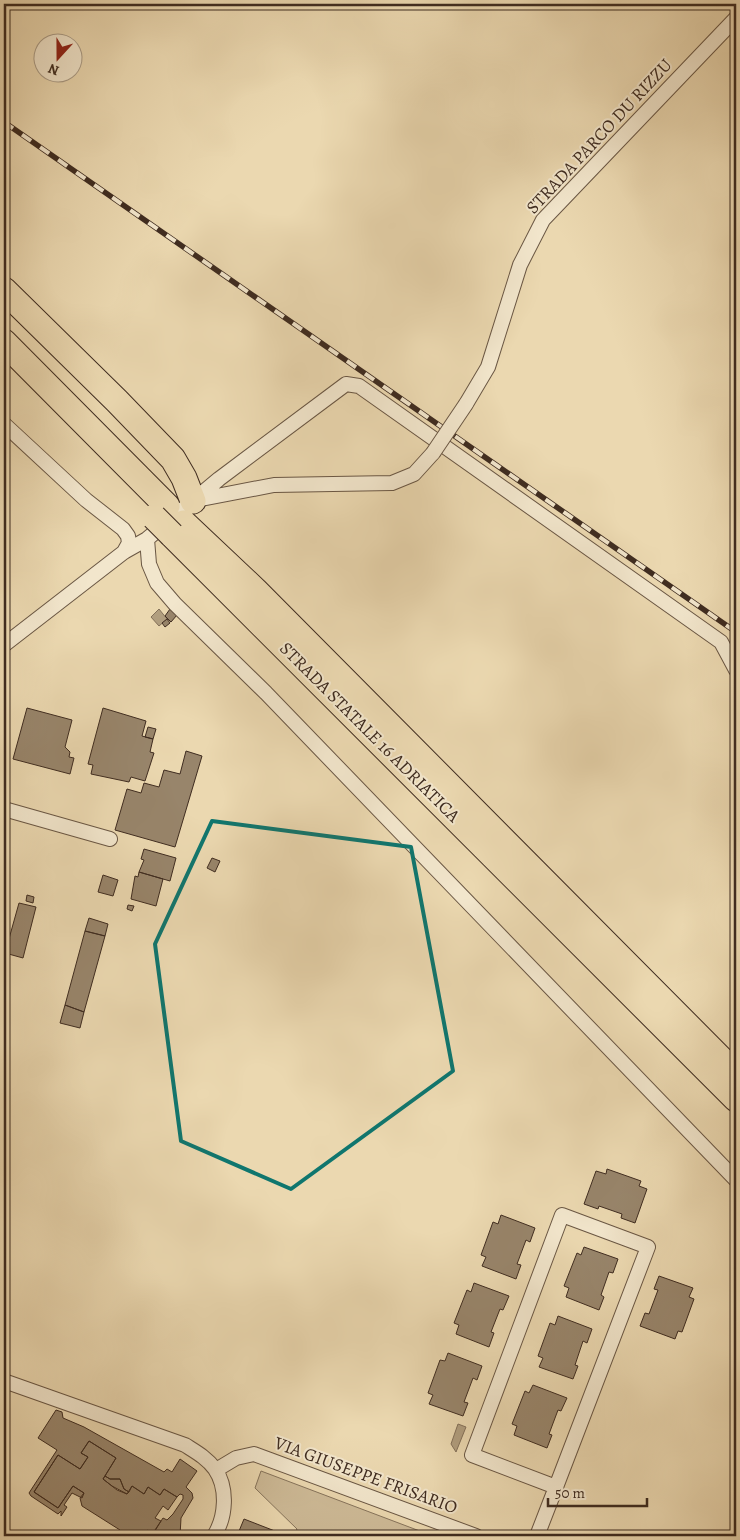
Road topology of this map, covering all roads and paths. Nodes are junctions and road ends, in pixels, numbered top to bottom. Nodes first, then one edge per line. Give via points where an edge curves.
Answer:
1 (736, 18) edge
2 (4, 290) edge
3 (4, 342) edge
4 (4, 366) edge
5 (4, 424) edge
6 (169, 520) junction
7 (124, 552) junction
8 (4, 646) edge
9 (736, 670) edge
10 (4, 809) edge
11 (110, 839) dead end
12 (736, 1074) edge
13 (736, 1099) edge
14 (736, 1180) edge
15 (4, 1381) edge
16 (216, 1470) junction
17 (556, 1487) junction
18 (214, 1536) edge
19 (476, 1536) edge
20 (537, 1536) edge

1 - 6 street, STRADA PARCO DU RIZZU, bridge via 544,220 520,265 488,367 433,452 414,474 392,483 274,485
2 - 6 highway via 173,459 184,478
3 - 6 highway, STRADA STATALE 16 ADRIATICA
4 - 6 highway, STRADA STATALE 16 ADRIATICA
5 - 7 street via 86,500 123,529 129,543
6 - 7 street
6 - 9 street via 346,384 359,386 721,642
6 - 12 highway, STRADA STATALE 16 ADRIATICA via 255,590
6 - 13 highway, STRADA STATALE 16 ADRIATICA
6 - 14 street via 149,564 156,583 293,720
7 - 8 street
10 - 11 street
15 - 16 street via 184,1445 203,1456
16 - 18 street via 224,1510
16 - 19 street, VIA GIUSEPPE FRISARIO via 236,1458 254,1454
17 - 17 street via 648,1247 562,1215 472,1455
17 - 20 street

